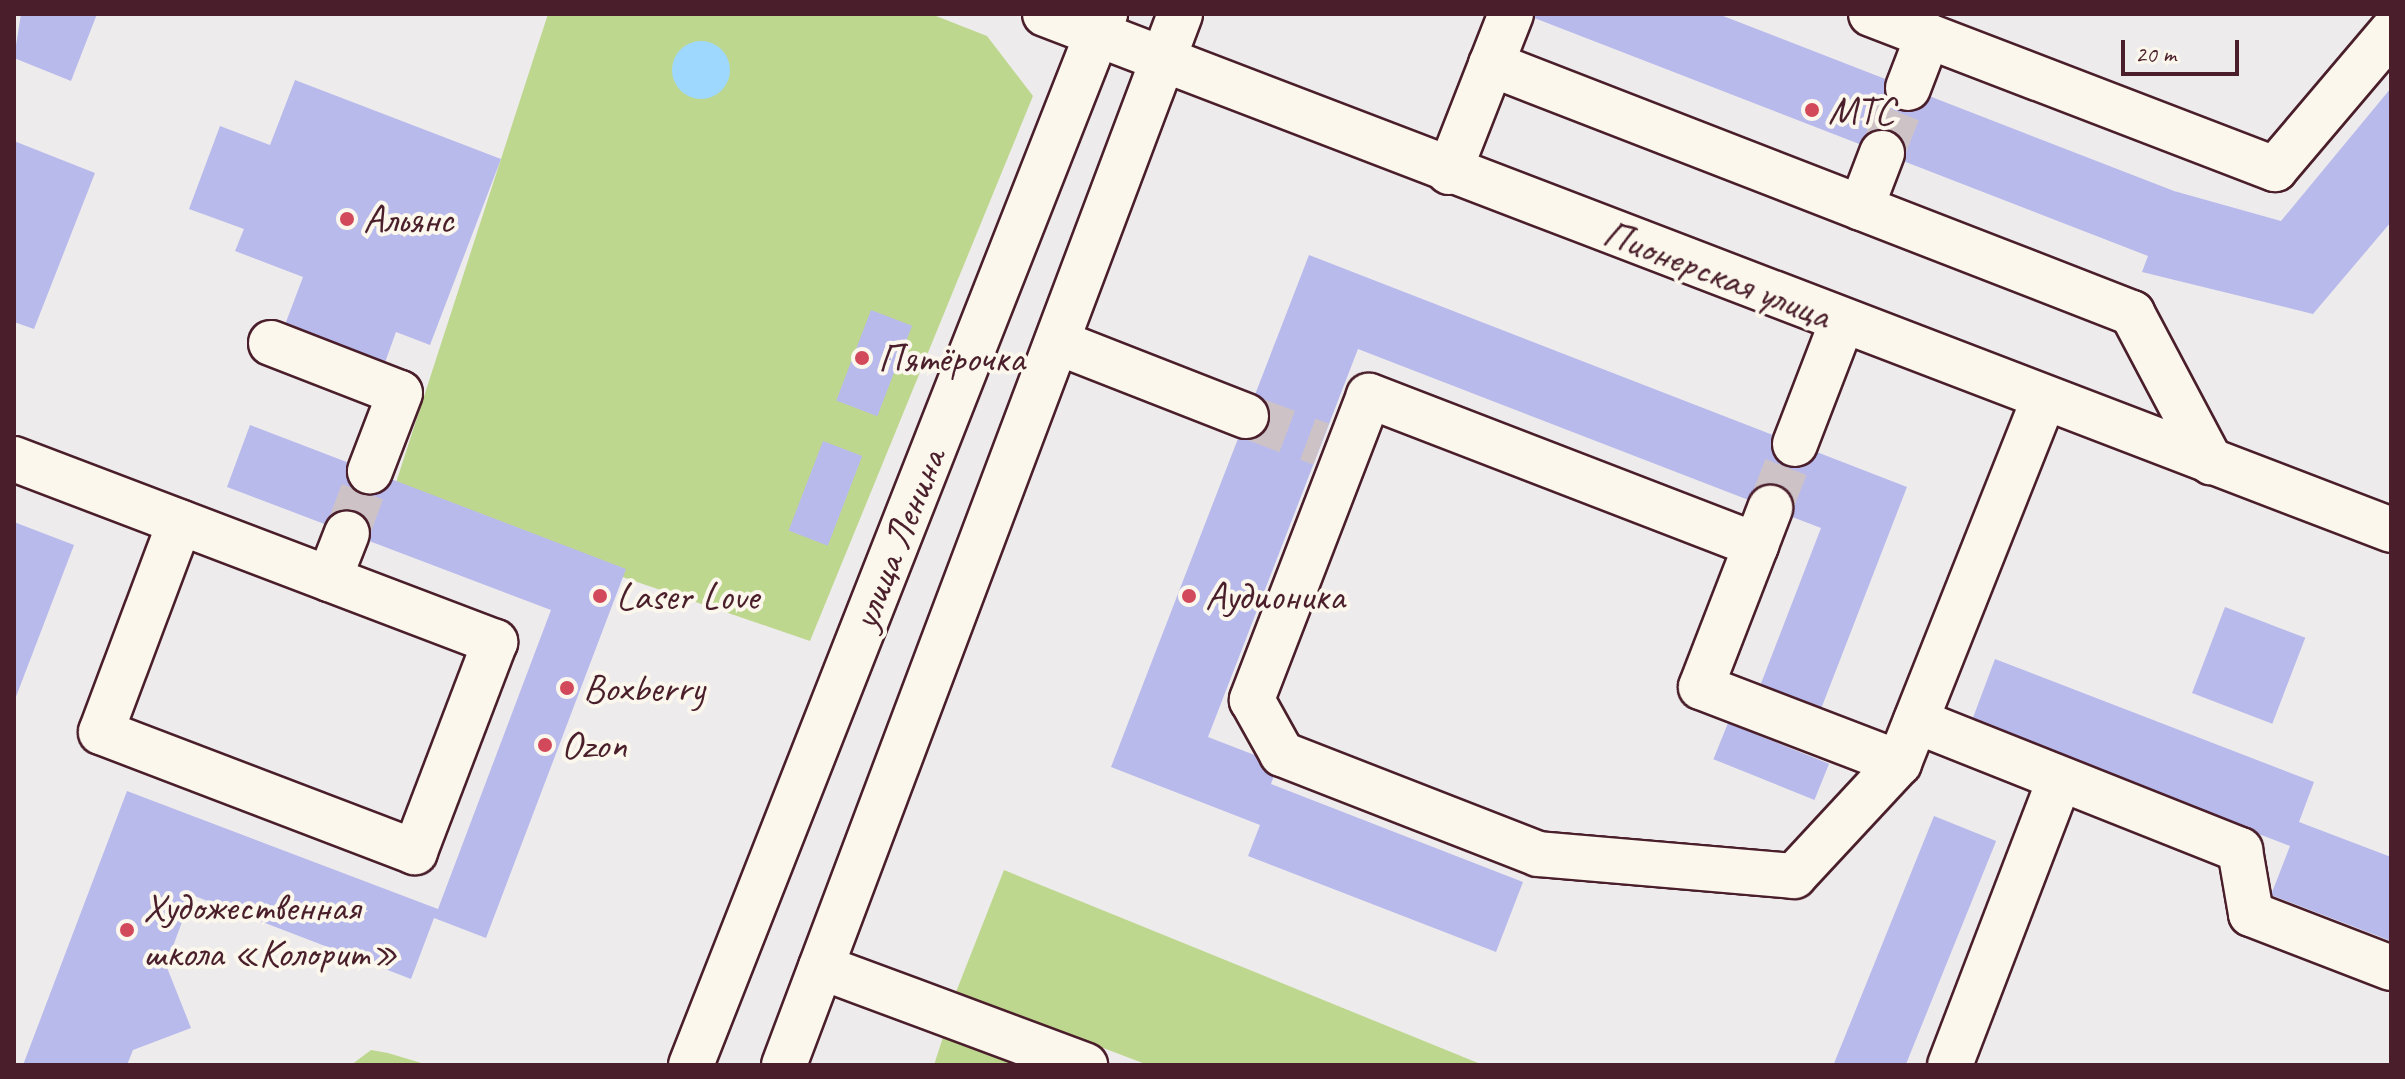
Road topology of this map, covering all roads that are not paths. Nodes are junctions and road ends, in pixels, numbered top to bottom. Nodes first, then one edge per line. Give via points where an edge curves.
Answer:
1 (1045, 14) edge
2 (1180, 14) edge
3 (1511, 14) edge
4 (1871, 14) edge
5 (1101, 25) edge
6 (2391, 32) edge
7 (1928, 36) junction
8 (1163, 63) junction
9 (1491, 64) junction
10 (1908, 88) tunnel mouth
11 (1882, 153) tunnel mouth
12 (1449, 172) junction
13 (1861, 208) junction
14 (1842, 322) junction
15 (1057, 342) junction
16 (271, 343) dead end
17 (2044, 399) junction
18 (1246, 416) tunnel mouth
19 (1795, 444) tunnel mouth
20 (14, 459) edge
21 (2211, 462) junction
22 (370, 471) tunnel mouth
23 (180, 522) junction
24 (2391, 530) edge
25 (347, 533) tunnel mouth
26 (329, 579) junction
27 (1916, 721) junction
28 (1899, 763) junction
29 (2060, 779) junction
30 (821, 967) junction
31 (2391, 968) edge
32 (691, 1065) edge
33 (784, 1065) edge
34 (1085, 1065) edge
35 (1950, 1065) edge

1 - 5 main road, Пионерская улица
2 - 8 main road, улица Ленина
3 - 9 main road
4 - 7 main road
5 - 8 main road, Пионерская улица
5 - 32 main road, улица Ленина
6 - 7 main road via 2275,169
7 - 10 main road
8 - 12 main road, Пионерская улица
8 - 15 main road, улица Ленина
9 - 12 main road
9 - 13 main road
11 - 13 main road
12 - 14 main road, Пионерская улица
13 - 21 main road via 2132,313
14 - 17 main road, Пионерская улица
14 - 19 main road
15 - 18 main road
15 - 30 main road, улица Ленина
16 - 22 main road via 400,393
17 - 21 main road, Пионерская улица
17 - 27 main road
20 - 23 main road
21 - 24 main road, Пионерская улица
23 - 26 main road
23 - 26 main road via 101,732 415,852 495,642
25 - 26 main road
27 - 28 main road
27 - 29 main road
28 - 28 main road via 1794,876 1538,854 1282,754 1252,700 1334,449 1369,396 1763,527 1701,687
29 - 31 main road via 2240,850 2251,914
29 - 35 main road
30 - 33 main road, улица Ленина
30 - 34 main road

